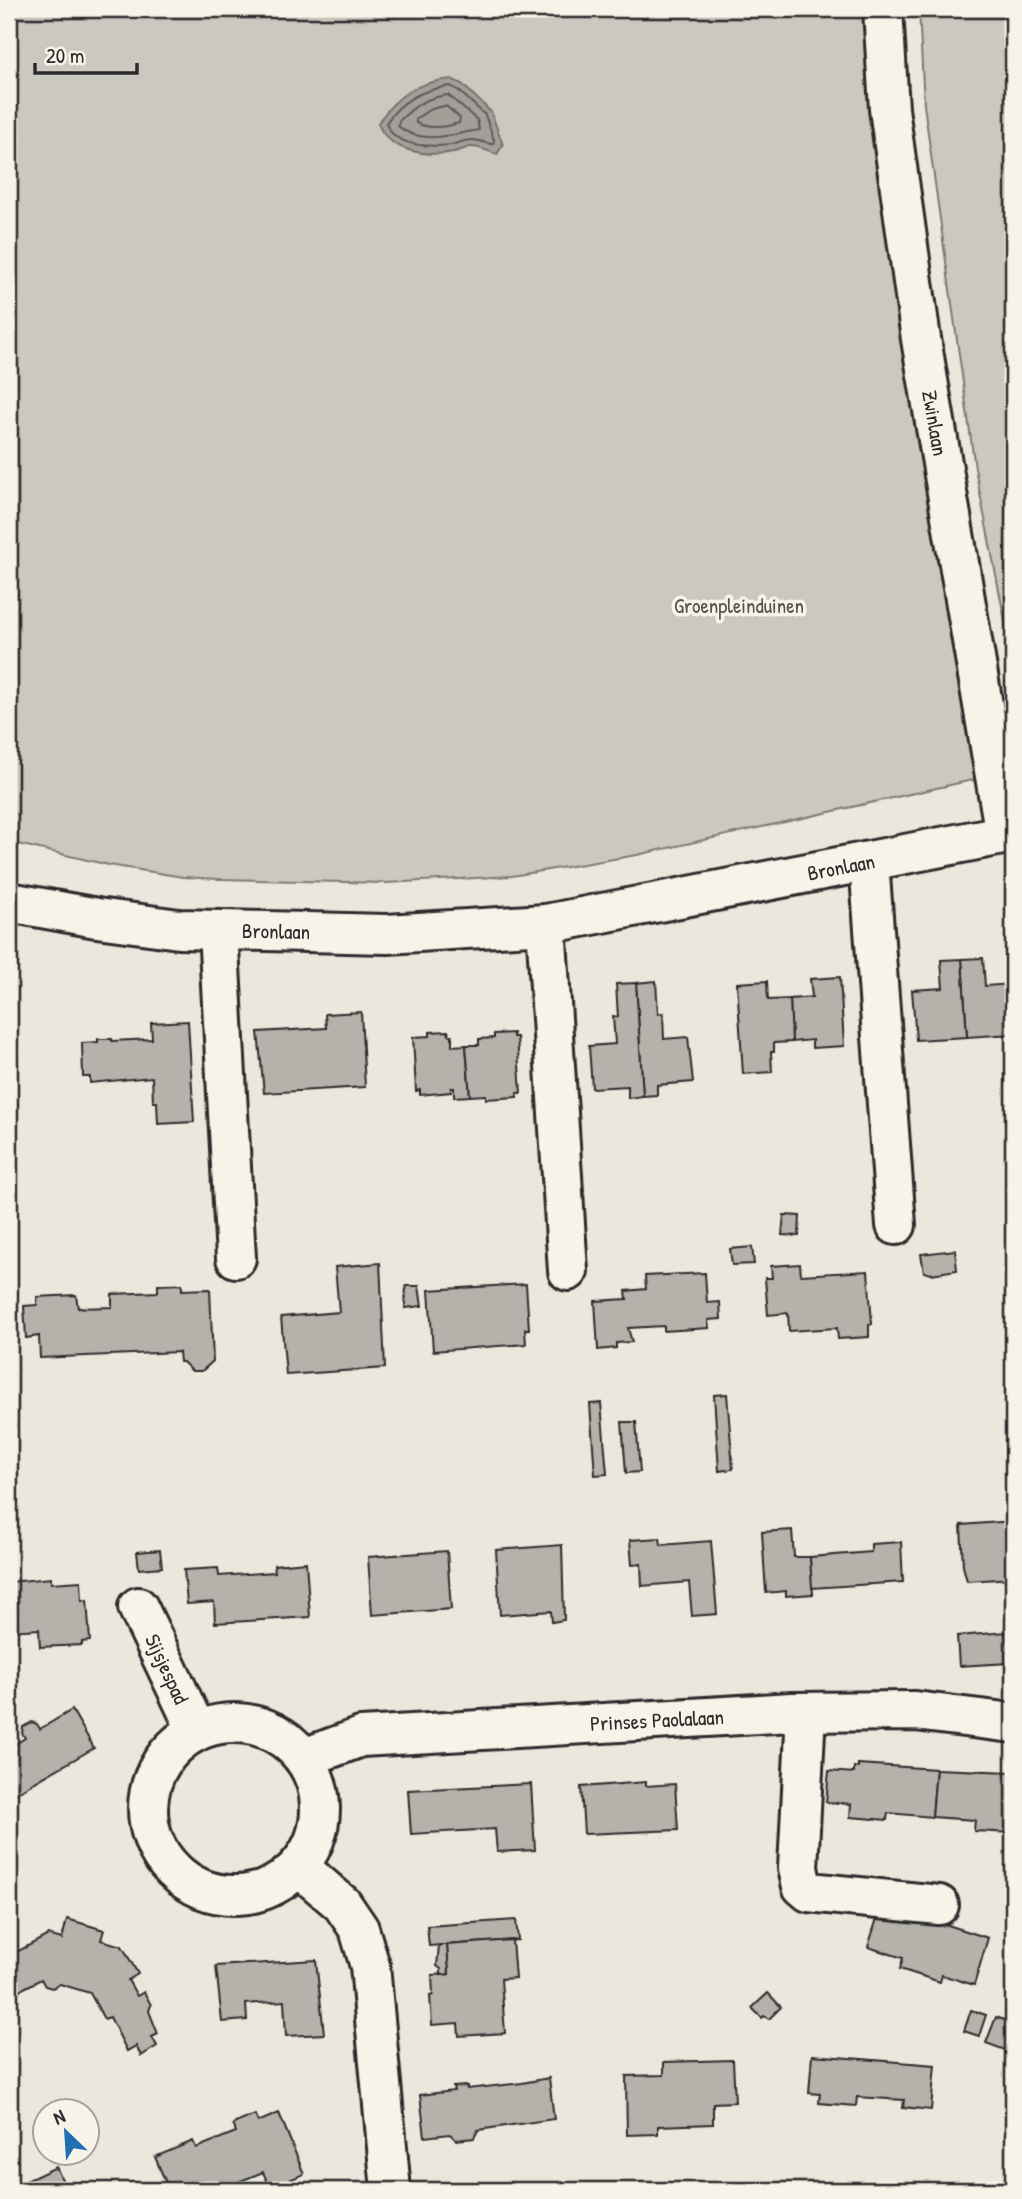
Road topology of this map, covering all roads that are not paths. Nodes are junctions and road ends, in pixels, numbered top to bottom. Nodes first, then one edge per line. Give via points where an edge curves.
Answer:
1 (883, 9) edge
2 (1009, 834) edge
3 (869, 862) junction
4 (9, 902) edge
5 (546, 924) junction
6 (218, 930) junction
7 (897, 1225) dead end
8 (236, 1258) dead end
9 (568, 1271) dead end
10 (138, 1607) dead end
11 (806, 1712) junction
12 (1013, 1723) edge
13 (197, 1731) junction
14 (304, 1758) junction
15 (299, 1867) junction
16 (939, 1905) dead end
17 (391, 2190) edge

1 - 2 street, Zwinlaan via 888,109 921,339
2 - 3 street, Bronlaan
3 - 5 street, Bronlaan
3 - 7 street
4 - 6 street, Bronlaan via 179,929
5 - 6 street, Bronlaan via 387,934
5 - 9 street
6 - 8 street
10 - 13 street, Sijsjespad
11 - 12 street, Prinses Paolalaan via 915,1711
11 - 14 street, Prinses Paolalaan via 361,1737
11 - 16 street via 798,1868 802,1886 809,1892
13 - 14 street via 226,1723 255,1725 282,1737
13 - 15 street via 174,1747 157,1769 148,1796 148,1823 157,1849 174,1872 197,1888 223,1895 251,1895 277,1884
14 - 15 street via 317,1784 321,1813 314,1841
15 - 17 street via 342,1905 359,1929 370,1966

